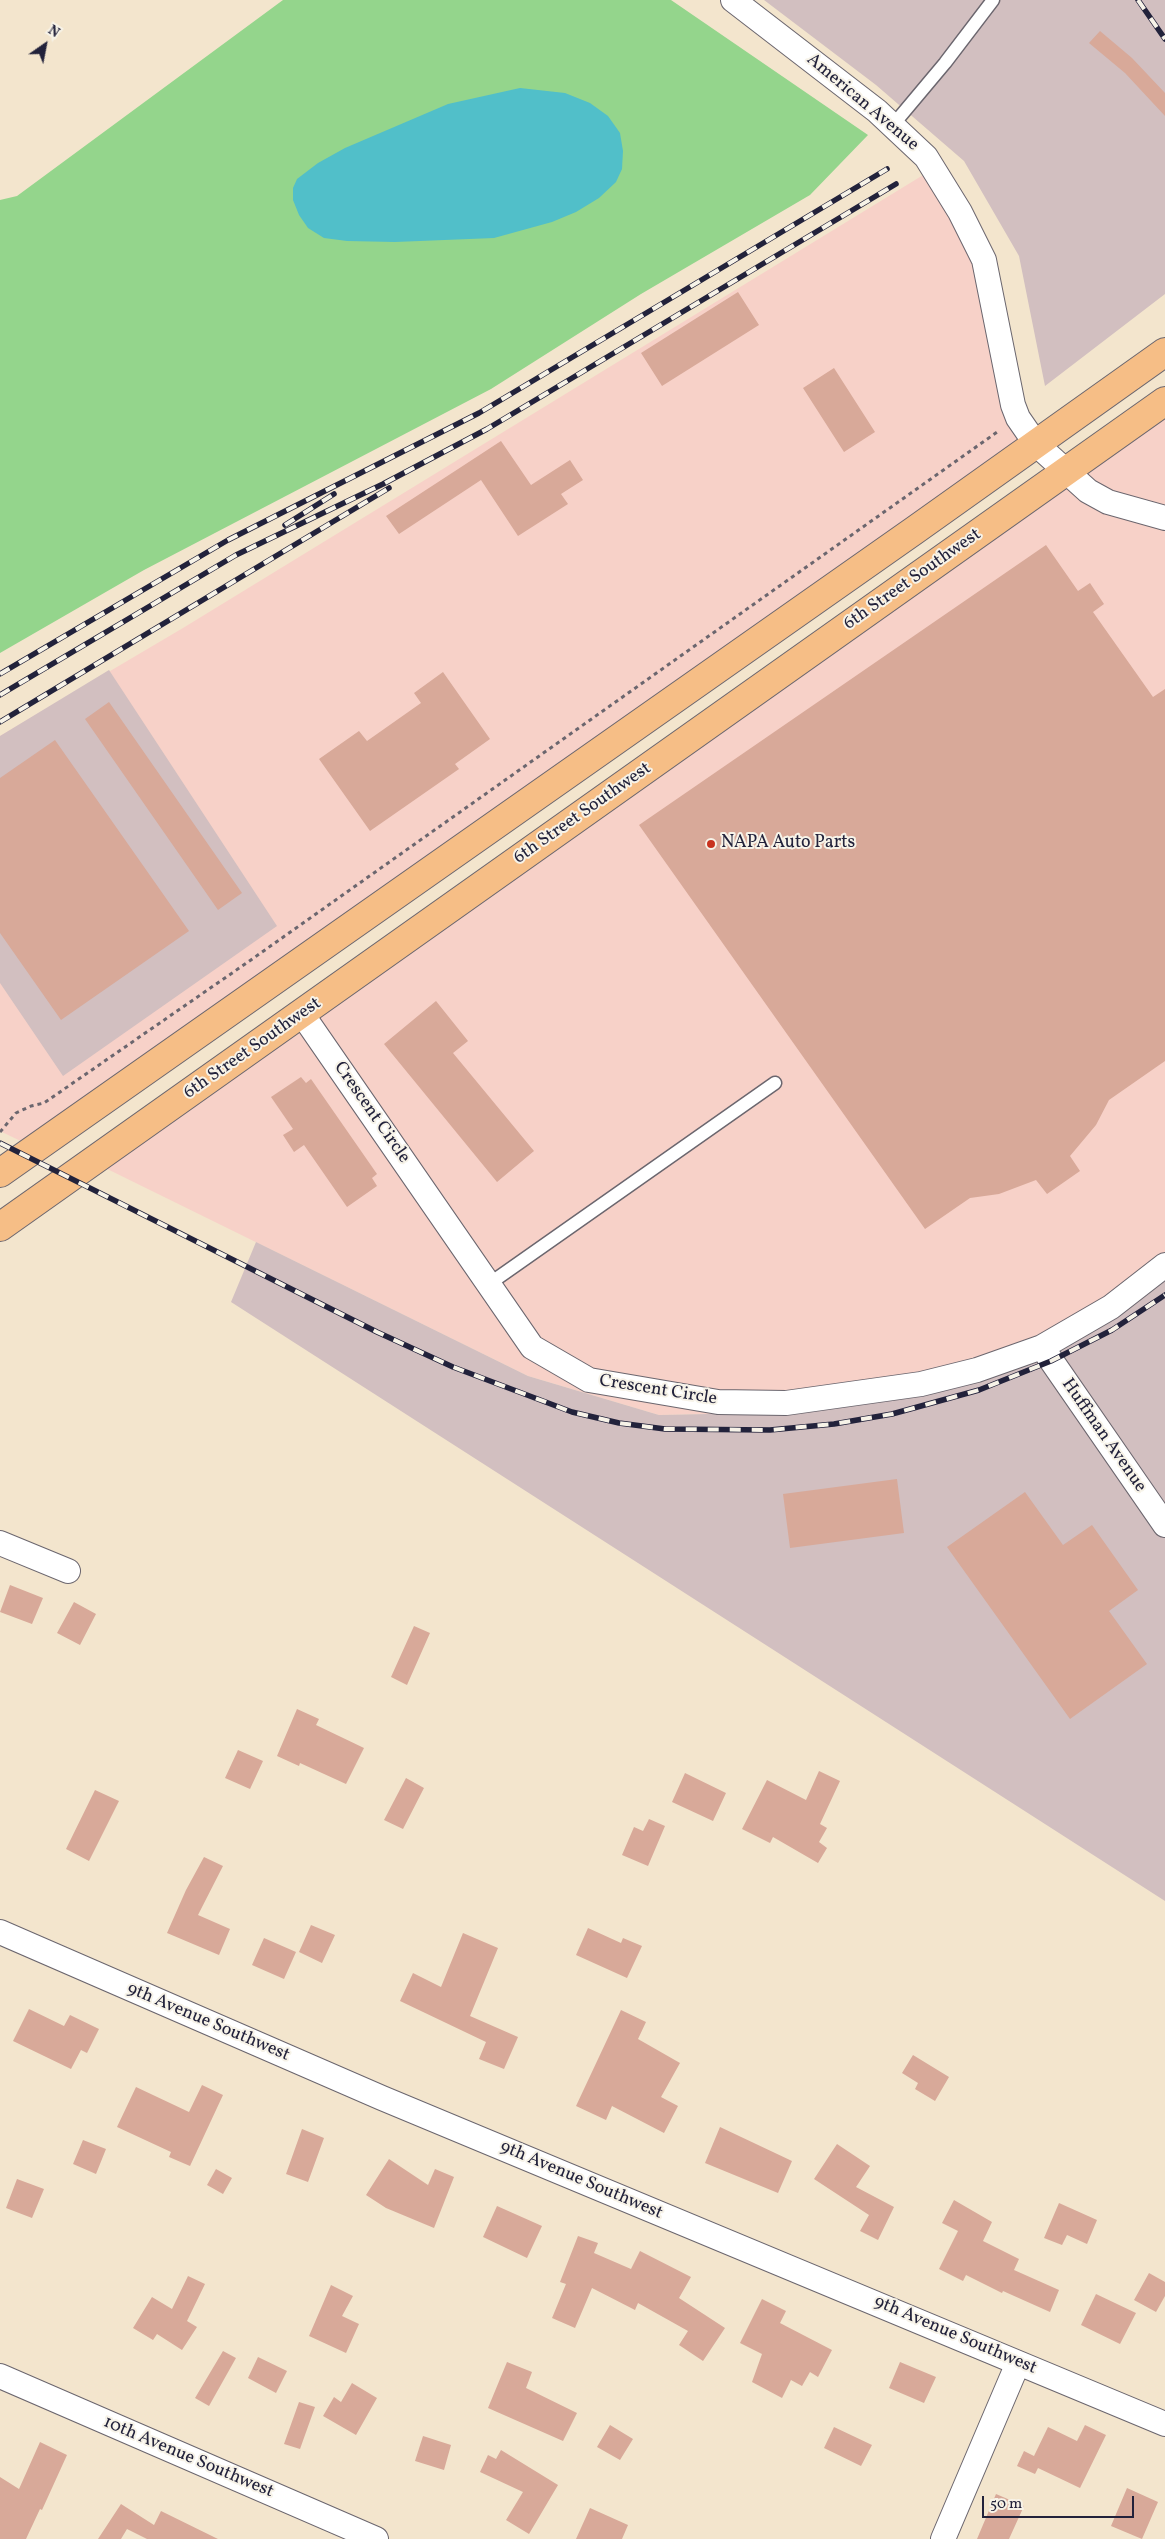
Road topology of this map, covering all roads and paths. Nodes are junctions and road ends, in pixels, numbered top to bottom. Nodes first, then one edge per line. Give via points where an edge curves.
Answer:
1 (733, 0) edge
2 (993, 0) edge
3 (892, 125) junction
4 (1165, 352) edge
5 (1165, 401) edge
6 (1000, 430) dead end
7 (1036, 444) junction
8 (1065, 472) junction
9 (1165, 518) edge
10 (302, 1014) junction
11 (775, 1083) dead end
12 (0, 1132) edge
13 (0, 1173) edge
14 (0, 1228) edge
15 (1165, 1265) edge
16 (489, 1284) junction
17 (1042, 1348) junction
18 (1165, 1525) edge
19 (0, 1543) edge
20 (68, 1571) dead end
21 (0, 1932) edge
22 (1018, 2362) junction
23 (0, 2376) edge
24 (1165, 2424) edge
25 (376, 2539) edge
26 (942, 2539) edge

1 - 3 street, American Avenue
2 - 3 lane
3 - 7 street, American Avenue via 926,157 960,212 984,260 1013,405
4 - 7 main road
5 - 8 main road, 6th Street Southwest
6 - 12 path via 248,962 44,1103 16,1113
7 - 8 street, American Avenue
7 - 13 main road
8 - 9 street, American Avenue via 1108,502
8 - 10 main road, 6th Street Southwest
10 - 14 main road, 6th Street Southwest
10 - 16 street, Crescent Circle
11 - 16 lane
15 - 17 street, Crescent Circle via 1111,1307
16 - 17 street, Crescent Circle via 532,1347 589,1380 718,1402 786,1404 892,1389 977,1370
17 - 18 street, Huffman Avenue
19 - 20 street
21 - 22 street, 9th Avenue Southwest via 382,2098
22 - 24 street, 9th Avenue Southwest
22 - 26 street
23 - 25 street, 10th Avenue Southwest

